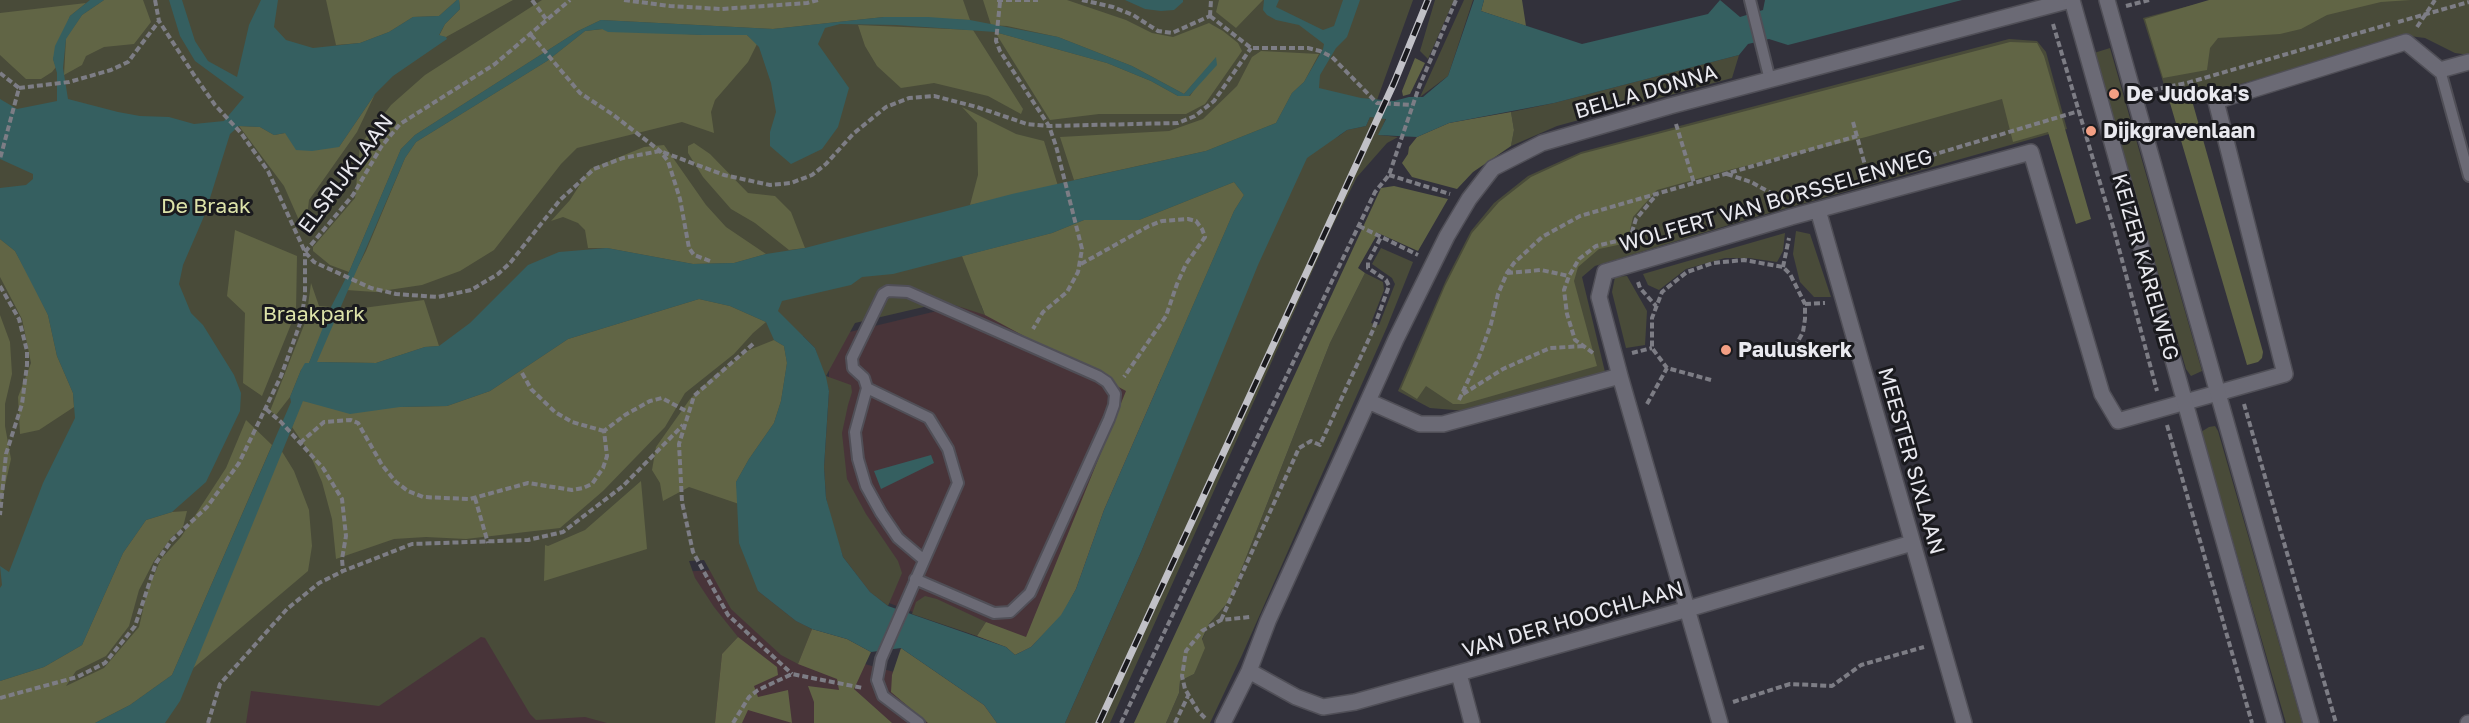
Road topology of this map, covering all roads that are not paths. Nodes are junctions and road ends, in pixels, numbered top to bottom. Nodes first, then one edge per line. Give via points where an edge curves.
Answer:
1 (1750, 0) edge
2 (2072, 0) edge
3 (2107, 0) edge
4 (2469, 62) edge
5 (2440, 70) junction
6 (1770, 80) junction
7 (2469, 176) edge
8 (1818, 210) junction
9 (1620, 376) junction
10 (867, 388) junction
11 (2218, 393) junction
12 (1368, 401) junction
13 (2183, 402) junction
14 (1912, 543) junction
15 (924, 560) junction
16 (915, 579) junction
17 (1688, 609) junction
18 (1249, 670) junction
19 (1458, 674) junction
20 (920, 723) edge
21 (1223, 723) edge
22 (1472, 723) edge
23 (1720, 723) edge
24 (1964, 723) edge
25 (2275, 723) edge
26 (2312, 723) edge

1 - 6 lane
2 - 6 street, BELLA DONNA
2 - 13 street, KEIZER KARELWEG
3 - 11 street, KEIZER KARELWEG
4 - 5 street
5 - 7 lane
5 - 11 street via 2406,42 2216,100 2284,374
6 - 12 street, BELLA DONNA via 1542,142 1493,168 1468,199
8 - 9 street, WOLFERT VAN BORSSELENWEG via 1605,272 1599,297
8 - 13 street, WOLFERT VAN BORSSELENWEG via 2031,152 2102,394 2118,421
8 - 14 street, MEESTER SIXLAAN
9 - 12 street via 1443,424 1420,424
9 - 17 street
10 - 15 lane via 855,432 866,486 898,538
10 - 15 lane via 929,418 948,449 958,483
10 - 16 lane via 864,378 853,368 852,358 888,291 908,292 1098,376 1115,394 1109,419 1030,593 1010,612 994,613
11 - 13 street
11 - 26 street, KEIZER KARELWEG
12 - 18 street
13 - 25 street, KEIZER KARELWEG
14 - 17 street, VAN DER HOOCHLAAN
14 - 24 street, MEESTER SIXLAAN
15 - 16 lane
16 - 20 lane via 881,659 878,680 883,696
17 - 19 street, VAN DER HOOCHLAAN
17 - 23 street
18 - 19 street, VAN DER HOOCHLAAN via 1296,697 1323,707
18 - 21 street
19 - 22 street

